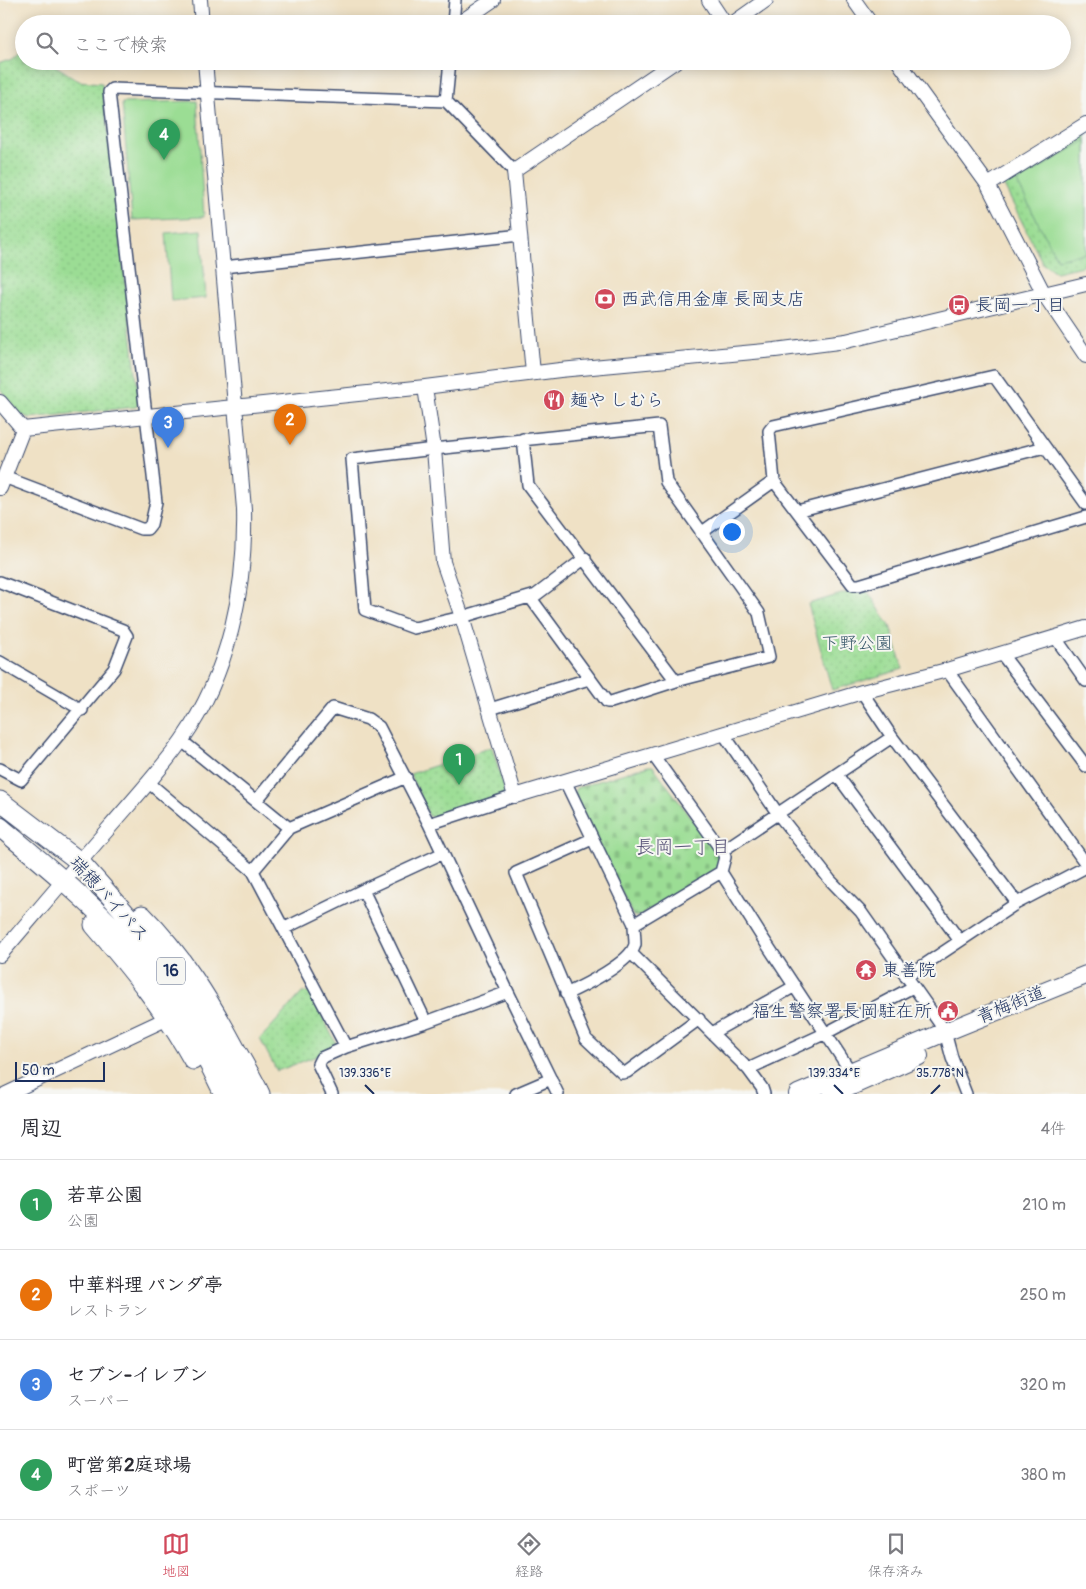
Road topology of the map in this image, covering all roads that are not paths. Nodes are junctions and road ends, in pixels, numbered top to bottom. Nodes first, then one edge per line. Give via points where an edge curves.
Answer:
1 (200, 0) edge
2 (456, 0) edge
3 (493, 0) edge
4 (709, 0) edge
5 (766, 0) edge
6 (854, 0) edge
7 (201, 15) edge
8 (454, 15) edge
9 (471, 15) edge
10 (719, 15) edge
11 (745, 15) edge
12 (865, 15) edge
13 (206, 70) edge
14 (449, 70) edge
15 (663, 70) edge
16 (905, 70) edge
17 (208, 93) junction
18 (446, 101) junction
19 (1086, 124) edge
20 (514, 171) junction
21 (988, 185) junction
22 (520, 235) junction
23 (223, 267) junction
24 (1086, 284) edge
25 (1044, 294) junction
26 (1086, 356) edge
27 (533, 373) junction
28 (425, 387) junction
29 (0, 402) edge
30 (235, 406) junction
31 (147, 415) junction
32 (23, 429) junction
33 (523, 439) junction
34 (1045, 447) junction
35 (434, 448) junction
36 (5, 458) edge
37 (774, 481) junction
38 (2, 482) edge
39 (1086, 504) edge
40 (797, 510) junction
41 (1086, 517) edge
42 (701, 533) junction
43 (585, 558) junction
44 (0, 582) edge
45 (530, 597) junction
46 (462, 617) junction
47 (1086, 628) edge
48 (1055, 637) junction
49 (1001, 653) junction
50 (0, 662) edge
51 (947, 670) junction
52 (589, 679) junction
53 (676, 681) junction
54 (1086, 681) edge
55 (862, 692) junction
56 (490, 709) junction
57 (82, 710) junction
58 (723, 733) junction
59 (892, 737) junction
60 (182, 741) junction
61 (653, 755) junction
62 (1086, 766) edge
63 (0, 769) edge
64 (837, 774) junction
65 (406, 777) junction
66 (565, 781) junction
67 (148, 782) junction
68 (515, 796) junction
69 (0, 801) edge
70 (256, 801) junction
71 (778, 814) junction
72 (430, 824) junction
73 (0, 827) edge
74 (289, 828) junction
75 (592, 839) junction
76 (722, 851) junction
77 (443, 853) junction
78 (80, 862) junction
79 (1086, 866) edge
80 (253, 871) junction
81 (721, 872) junction
82 (64, 881) junction
83 (363, 890) junction
84 (1017, 903) junction
85 (634, 924) junction
86 (285, 928) junction
87 (960, 941) junction
88 (631, 953) junction
89 (0, 955) edge
90 (1086, 975) edge
91 (910, 982) junction
92 (795, 986) junction
93 (1086, 988) edge
94 (508, 992) junction
95 (566, 994) junction
96 (166, 1019) junction
97 (699, 1019) junction
98 (426, 1022) junction
99 (712, 1032) junction
100 (826, 1033) junction
101 (946, 1037) junction
102 (346, 1047) junction
103 (748, 1069) junction
104 (851, 1072) junction
105 (551, 1079) junction
106 (6, 1094) edge
107 (211, 1094) edge
108 (224, 1094) edge
109 (242, 1094) edge
110 (260, 1094) edge
111 (332, 1094) edge
112 (516, 1094) edge
113 (558, 1094) edge
114 (764, 1094) edge
115 (798, 1094) edge
116 (833, 1094) edge
117 (966, 1094) edge

1 - 7 street
2 - 8 street
3 - 9 street
4 - 10 street
5 - 11 street
6 - 12 street
13 - 17 street
14 - 18 street
15 - 20 street
16 - 21 street
17 - 18 street
17 - 23 street
17 - 31 street via 112,89 109,92
18 - 20 street
19 - 21 street
20 - 22 street
21 - 25 street
22 - 23 street
22 - 27 street
23 - 30 street
24 - 25 street
25 - 26 street
25 - 27 street via 846,341
27 - 28 street
28 - 30 street
28 - 35 street
29 - 32 street
30 - 31 street
30 - 60 street via 244,509 242,579 227,647 208,694
31 - 32 street
31 - 38 street via 156,502 147,529
32 - 36 street
33 - 35 street
33 - 42 street via 659,426 666,482
33 - 43 street via 528,485
34 - 37 street via 994,376 773,426 769,431
34 - 39 street
34 - 40 street
35 - 46 street via 443,562
35 - 46 street via 352,459 365,610 414,628
36 - 38 street
37 - 40 street
37 - 42 street
40 - 41 street via 853,585
42 - 53 street via 758,613 769,657
43 - 45 street
43 - 53 street
44 - 57 street via 126,632 114,669
45 - 46 street
45 - 52 street
46 - 56 street
47 - 48 street
48 - 49 street
48 - 54 street
49 - 51 street
49 - 62 street
50 - 57 street
51 - 55 street
51 - 79 street
52 - 53 street via 604,699 611,702
52 - 56 street
55 - 58 street
55 - 59 street
56 - 68 street
57 - 63 street via 21,780
58 - 61 street
58 - 71 street
59 - 64 street
59 - 84 street
60 - 67 street
60 - 70 street
61 - 66 street
61 - 76 street
64 - 71 street
64 - 87 street
65 - 70 street via 379,726 368,719 333,708
65 - 72 street
65 - 74 street
66 - 68 street
66 - 75 street
67 - 78 street
67 - 80 street
68 - 72 street
69 - 78 highway, 瑞穂バイパス / 16
70 - 74 street
71 - 76 street
71 - 91 street via 830,880 861,912
72 - 77 street
73 - 82 highway, 瑞穂バイパス / 16
74 - 80 street
75 - 85 street
75 - 95 street via 516,873
76 - 81 street via 725,857
77 - 83 street
77 - 94 street
78 - 82 street
78 - 109 highway, 瑞穂バイパス / 16 via 167,965 216,1043
78 - 110 highway via 118,890 174,950 208,1000
79 - 84 street
80 - 86 street
81 - 85 street
81 - 92 street
82 - 89 street
82 - 96 highway via 81,909 146,989
82 - 108 highway, 瑞穂バイパス / 16 via 126,941 161,985 203,1051
83 - 86 street
83 - 98 street
84 - 87 street
85 - 88 street
86 - 102 street
87 - 91 street
88 - 95 street via 593,982
88 - 97 street
90 - 101 main road, 青梅街道
91 - 100 street
91 - 101 street
92 - 99 street
92 - 100 street
93 - 101 main road, 青梅街道
94 - 98 street
94 - 105 street
95 - 97 street via 586,1039 622,1073
96 - 106 street
96 - 107 highway via 183,1042
97 - 99 street
98 - 102 street
99 - 103 street
100 - 103 street
100 - 104 street
101 - 104 main road, 青梅街道
101 - 116 main road, 青梅街道
101 - 117 street
102 - 111 street via 321,1058 318,1064
103 - 114 street
104 - 115 main road, 青梅街道
105 - 112 street
105 - 113 street

